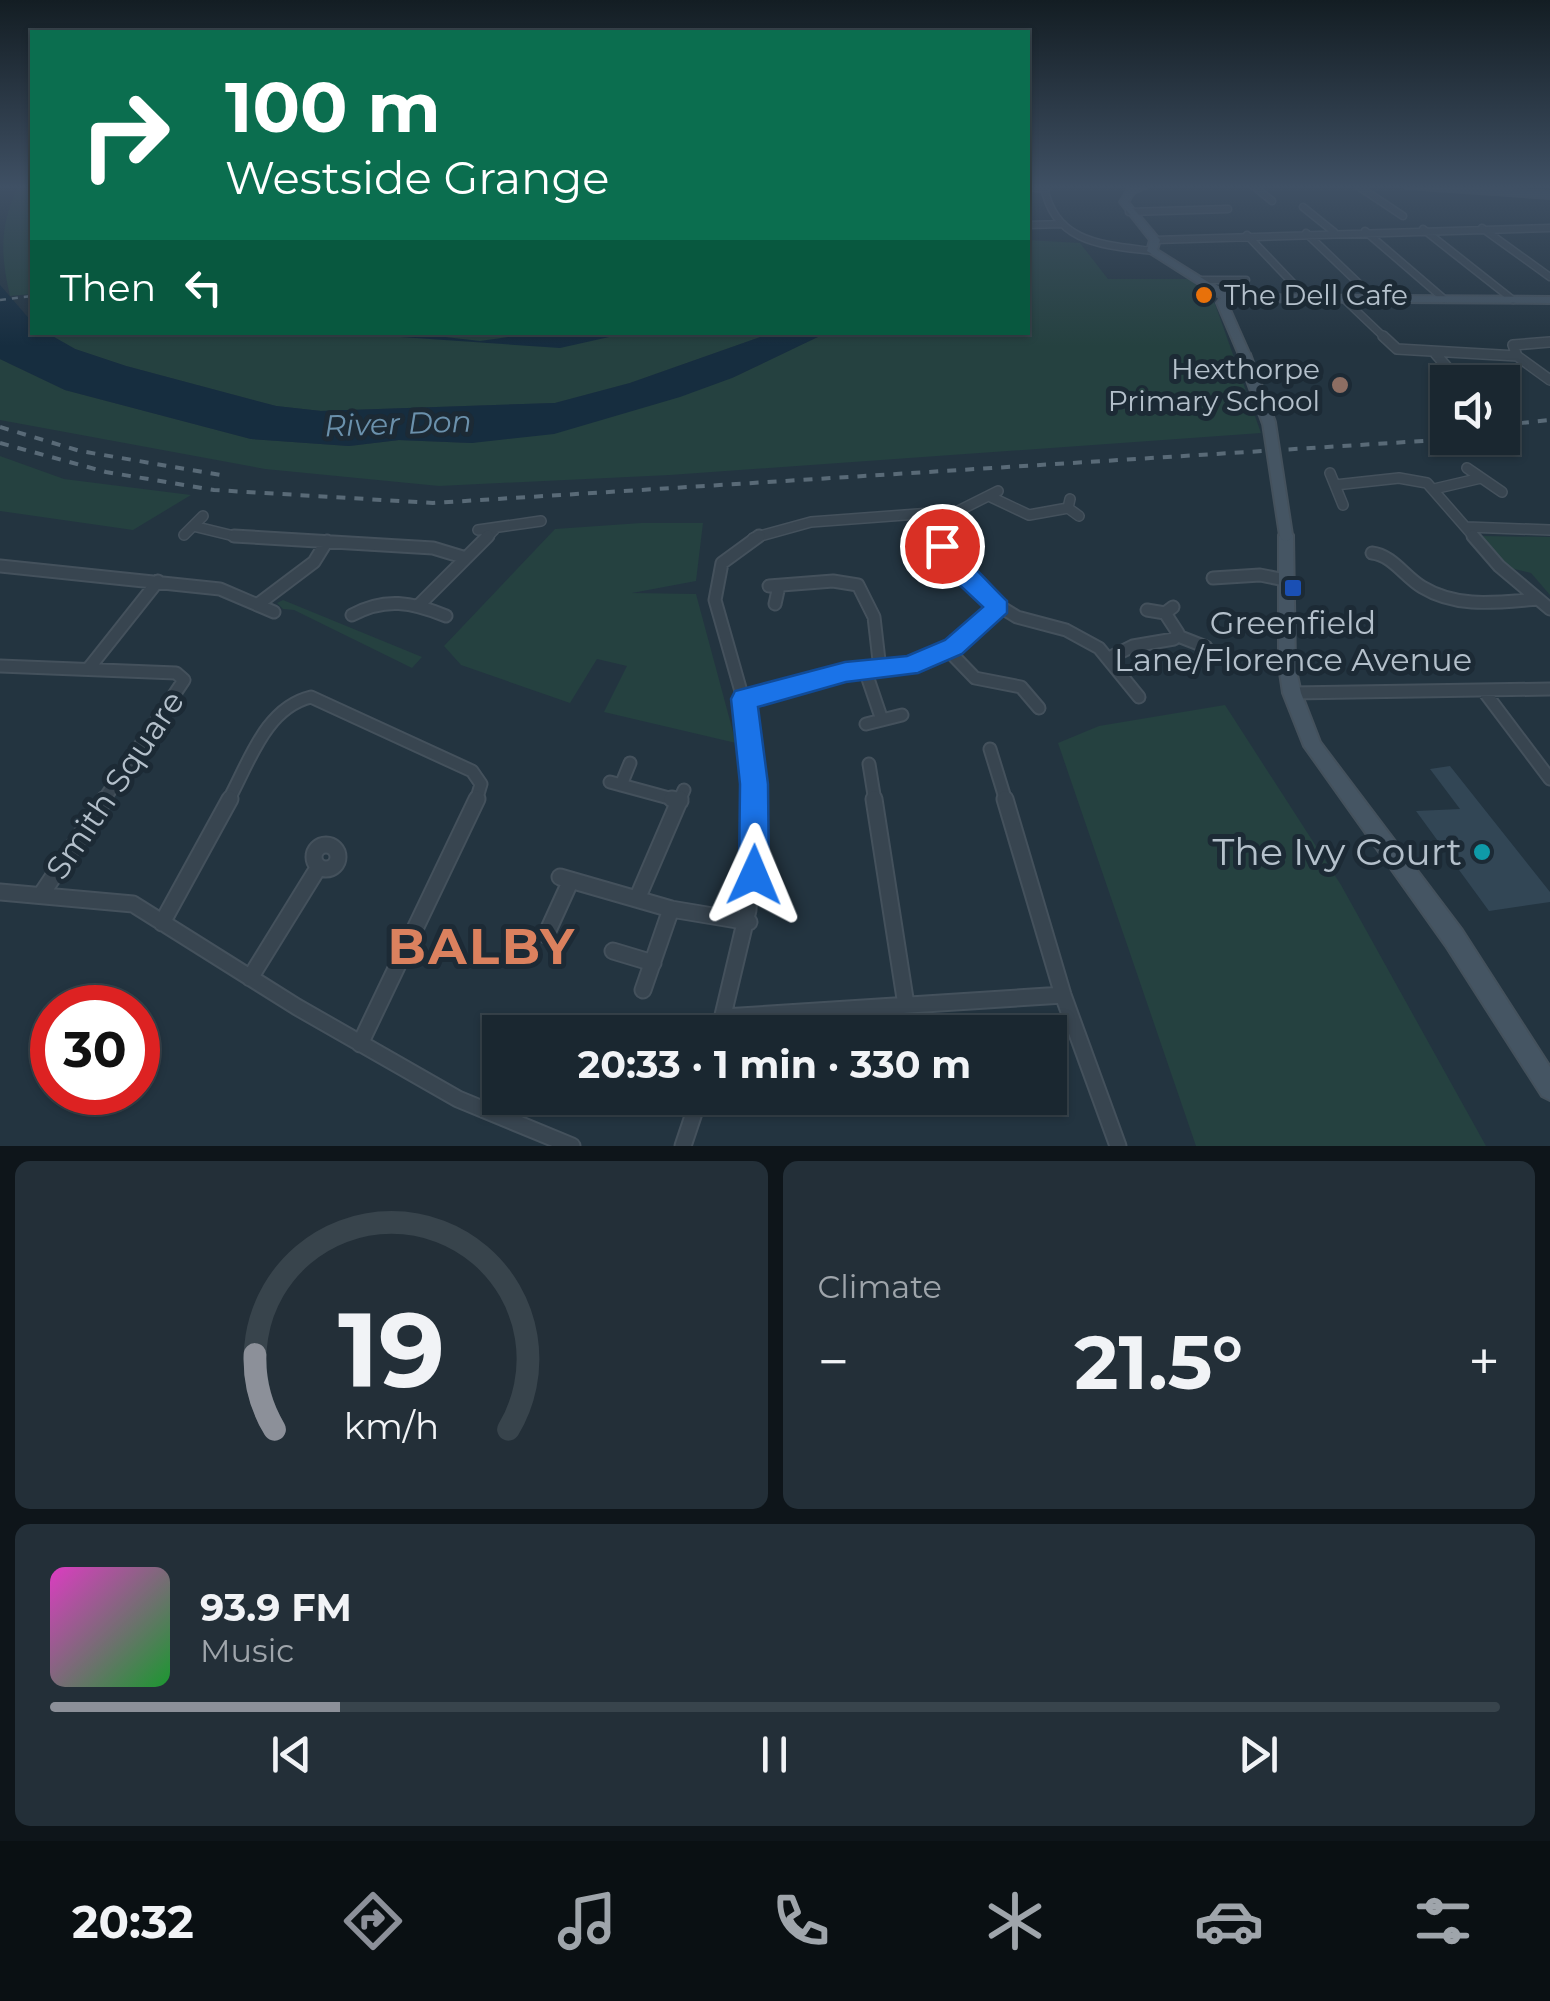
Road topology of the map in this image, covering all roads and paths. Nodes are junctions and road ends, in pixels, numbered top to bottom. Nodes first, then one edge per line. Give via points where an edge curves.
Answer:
1 (1084, 239) edge
2 (1150, 239) edge
3 (1205, 239) edge
4 (1251, 239) edge
5 (1313, 239) edge
6 (1376, 239) edge
7 (1436, 239) edge
8 (1499, 239) edge
9 (1154, 245) junction
10 (1550, 277) edge
11 (1202, 280) junction
12 (1246, 280) dead end
13 (1227, 298) junction
14 (1308, 299) junction
15 (1344, 299) junction
16 (1375, 299) junction
17 (1444, 299) junction
18 (1513, 300) junction
19 (1550, 300) edge
20 (1550, 342) edge
21 (1434, 352) junction
22 (1517, 356) junction
23 (1445, 365) edge
24 (1550, 381) edge
25 (1537, 383) dead end
26 (1467, 468) dead end
27 (1330, 473) dead end
28 (1481, 478) junction
29 (1335, 485) junction
30 (1434, 490) junction
31 (1502, 492) dead end
32 (1343, 505) dead end
33 (203, 516) dead end
34 (1079, 516) dead end
35 (541, 521) dead end
36 (193, 526) junction
37 (1466, 527) junction
38 (495, 529) junction
39 (478, 530) dead end
40 (1550, 530) edge
41 (184, 534) dead end
42 (326, 542) junction
43 (942, 546) dead end
44 (1372, 553) dead end
45 (966, 557) dead end
46 (466, 558) junction
47 (952, 560) junction
48 (0, 566) edge
49 (868, 576) dead end
50 (1213, 578) dead end
51 (1285, 580) junction
52 (158, 581) junction
53 (858, 585) junction
54 (1539, 599) junction
55 (776, 604) dead end
56 (258, 605) junction
57 (419, 605) junction
58 (998, 607) junction
59 (1550, 608) edge
60 (1146, 610) dead end
61 (274, 612) dead end
62 (352, 615) dead end
63 (446, 616) dead end
64 (1178, 636) junction
65 (1206, 647) dead end
66 (948, 650) junction
67 (1110, 657) junction
68 (0, 666) edge
69 (90, 668) junction
70 (864, 670) junction
71 (880, 670) junction
72 (980, 681) junction
73 (1550, 689) edge
74 (1483, 690) junction
75 (1292, 693) junction
76 (972, 695) dead end
77 (1138, 697) dead end
78 (744, 699) junction
79 (1039, 708) dead end
80 (902, 715) dead end
81 (882, 720) junction
82 (866, 724) dead end
83 (990, 749) dead end
84 (630, 762) dead end
85 (868, 764) dead end
86 (1550, 779) edge
87 (318, 868) dead end
88 (0, 892) edge
89 (41, 896) junction
90 (637, 899) junction
91 (671, 908) junction
92 (162, 922) junction
93 (749, 922) junction
94 (546, 935) dead end
95 (613, 951) dead end
96 (653, 963) junction
97 (250, 978) junction
98 (643, 990) dead end
99 (1063, 995) junction
100 (906, 1005) junction
101 (725, 1015) edge
102 (814, 1015) edge
103 (360, 1044) junction
104 (1550, 1088) edge
105 (694, 1115) edge
106 (572, 1146) edge
107 (684, 1146) edge
108 (1118, 1146) edge

1 - 9 street via 1092,246
2 - 9 street
3 - 9 street
4 - 14 street
5 - 16 street
6 - 17 street
7 - 18 street
8 - 10 street
9 - 11 street
11 - 12 street
11 - 13 street
13 - 14 street
13 - 51 street, bridge via 1222,303 1269,423 1286,535
14 - 15 street
15 - 16 street
15 - 21 street via 1393,347
16 - 17 street
17 - 18 street
18 - 19 street
20 - 22 street via 1514,343
21 - 22 street
21 - 23 street
22 - 24 street
24 - 25 street
26 - 28 street
27 - 29 street
28 - 30 street
28 - 31 street
29 - 30 street via 1408,478
29 - 32 street
30 - 37 street
33 - 36 street
34 - 78 street via 1069,503 1030,515 994,494 963,512 786,524 734,550 716,571 712,588
35 - 38 street
36 - 41 street
36 - 42 street via 234,536
37 - 40 street
37 - 54 street
38 - 39 street
38 - 46 street
42 - 46 street via 433,548
42 - 56 street via 314,562
43 - 47 street
44 - 54 street via 1384,554 1410,582 1451,602
45 - 47 street
46 - 57 street
47 - 58 street
48 - 52 street
49 - 53 street
50 - 51 street via 1260,574
51 - 75 street
52 - 56 street via 220,589
52 - 69 street
53 - 55 street via 774,586
53 - 71 street via 874,617
54 - 59 street
56 - 61 street
57 - 62 street via 378,601
57 - 63 street
58 - 66 street
58 - 67 street via 1066,630
60 - 64 street via 1169,610
64 - 65 street
64 - 67 street
66 - 71 street
66 - 72 street
67 - 77 street
68 - 69 street, Smith Square
69 - 89 street, Smith Square via 176,673 184,686
70 - 71 street
70 - 78 street
70 - 81 street
72 - 76 street
72 - 79 street via 1021,687
73 - 74 street
74 - 75 street
74 - 86 street
75 - 104 street via 1314,746 1454,938
78 - 93 street via 755,802
80 - 81 street
81 - 82 street
83 - 99 street
84 - 90 street via 616,784 682,796
85 - 100 street
87 - 97 street
88 - 89 street
89 - 92 street via 133,904
90 - 91 street
90 - 94 street via 565,879
91 - 93 street
91 - 96 street
92 - 97 street
92 - 103 street via 276,714 290,702 311,697 472,770 479,794
93 - 101 street
95 - 96 street
96 - 98 street
97 - 103 street
99 - 100 street
99 - 108 street
100 - 102 street
103 - 106 street via 458,1100
105 - 107 street

